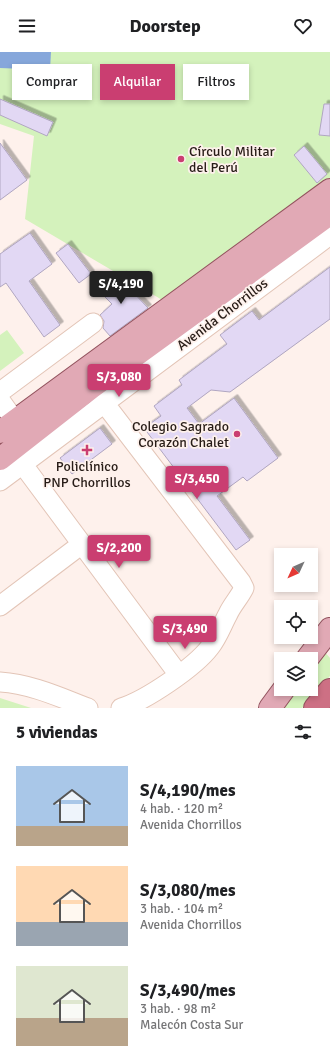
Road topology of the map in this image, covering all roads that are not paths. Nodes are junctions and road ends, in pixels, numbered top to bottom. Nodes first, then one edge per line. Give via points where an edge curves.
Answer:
1 (330, 190) edge
2 (330, 230) edge
3 (242, 267) junction
4 (93, 323) dead end
5 (0, 392) edge
6 (98, 395) junction
7 (0, 400) edge
8 (8, 427) edge
9 (11, 458) edge
10 (0, 481) edge
11 (82, 544) junction
12 (0, 606) edge
13 (330, 629) edge
14 (312, 652) edge
15 (179, 675) junction
16 (0, 682) edge
17 (330, 690) edge
18 (279, 696) edge
19 (88, 708) edge
20 (121, 708) edge
21 (270, 708) edge
22 (315, 708) edge

1 - 3 main road, Avenida Chorrillos
2 - 3 main road, Avenida Chorrillos
2 - 6 street, Avenida Chorrillos
3 - 6 main road, Avenida Chorrillos
3 - 8 main road, Avenida Chorrillos
4 - 5 street
6 - 9 main road, Avenida Chorrillos
6 - 15 street via 244,588 210,647
7 - 8 street
9 - 10 street, Avenida Chorrillos
9 - 11 street
11 - 12 street
11 - 15 street
13 - 14 main road
15 - 20 street via 148,696
16 - 19 street via 43,691
17 - 22 highway
18 - 21 main road

